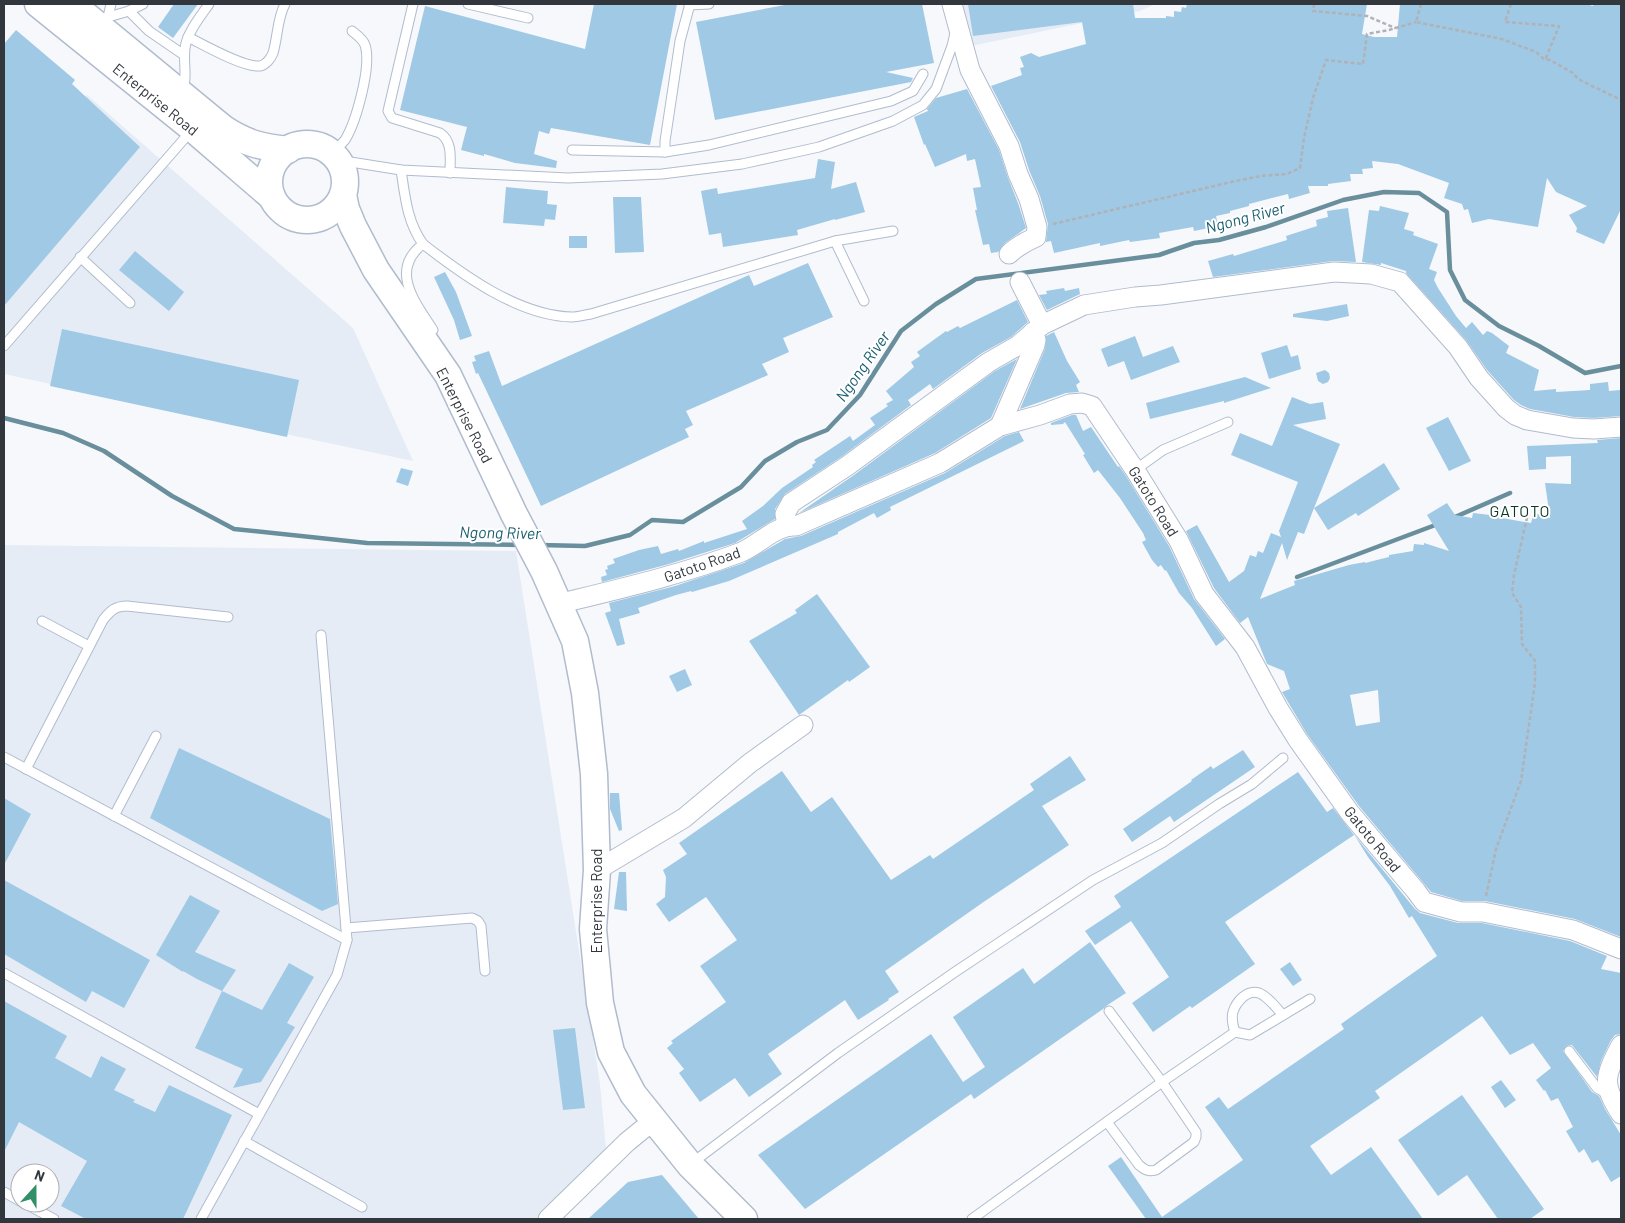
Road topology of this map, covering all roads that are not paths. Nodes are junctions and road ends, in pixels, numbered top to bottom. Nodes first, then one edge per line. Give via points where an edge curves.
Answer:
1 (38, 4) edge
2 (72, 4) edge
3 (143, 4) edge
4 (209, 4) edge
5 (285, 4) edge
6 (413, 4) edge
7 (468, 4) edge
8 (709, 4) edge
9 (952, 4) edge
10 (689, 5) edge
11 (129, 11) junction
12 (192, 12) dead end
13 (104, 14) edge
14 (200, 17) junction
15 (528, 18) dead end
16 (957, 23) junction
17 (352, 31) dead end
18 (188, 37) junction
19 (184, 55) junction
20 (923, 74) dead end
21 (181, 95) junction
22 (193, 129) junction
23 (288, 150) junction
24 (572, 150) dead end
25 (665, 152) junction
26 (335, 157) junction
27 (401, 170) junction
28 (450, 173) junction
29 (343, 195) junction
30 (272, 197) junction
31 (308, 220) junction
32 (893, 231) dead end
33 (835, 241) junction
34 (423, 244) junction
35 (1009, 254) dead end
36 (80, 257) junction
37 (376, 270) junction
38 (1020, 282) dead end
39 (864, 301) dead end
40 (130, 303) dead end
41 (1038, 329) junction
42 (438, 338) dead end
43 (4, 346) edge
44 (1228, 422) dead end
45 (1000, 426) junction
46 (1621, 427) edge
47 (1135, 470) junction
48 (787, 526) junction
49 (558, 604) junction
50 (228, 617) dead end
51 (42, 621) dead end
52 (321, 635) dead end
53 (90, 646) junction
54 (803, 725) dead end
55 (156, 736) dead end
56 (4, 757) edge
57 (1283, 758) dead end
58 (26, 769) junction
59 (114, 816) junction
60 (597, 870) junction
61 (346, 928) junction
62 (347, 940) junction
63 (1621, 949) edge
64 (485, 970) dead end
65 (4, 972) edge
66 (1310, 999) dead end
67 (1109, 1012) dead end
68 (1283, 1015) junction
69 (1235, 1032) junction
70 (1621, 1045) edge
71 (1569, 1051) dead end
72 (1162, 1082) junction
73 (1609, 1092) junction
74 (260, 1114) junction
75 (1621, 1114) edge
76 (654, 1120) junction
77 (1107, 1122) junction
78 (244, 1142) junction
79 (690, 1165) junction
80 (362, 1207) dead end
81 (43, 1213) edge
82 (54, 1219) edge
83 (201, 1219) edge
84 (548, 1219) edge
85 (744, 1219) edge
86 (972, 1219) edge

1 - 22 main road, Enterprise Road
2 - 13 main road, Enterprise Road
3 - 11 lane
4 - 14 lane
5 - 18 lane via 272,55 261,66 243,63
6 - 28 lane via 388,111 392,118 445,137 450,145
7 - 15 lane
8 - 10 lane
9 - 16 street
10 - 25 lane via 679,48
11 - 13 lane
11 - 19 lane via 149,31
12 - 14 lane
13 - 21 main road, Enterprise Road
14 - 18 lane
16 - 28 lane via 936,88 923,105 893,121 819,147 742,164 662,174 568,178
16 - 35 street via 970,70 1009,146 1037,227 1036,237 1021,243
17 - 26 lane via 366,46 366,72 358,108
18 - 19 lane
19 - 21 lane via 185,79
20 - 25 lane via 913,91 891,101 709,145
21 - 23 main road, Enterprise Road via 240,139 268,148
22 - 30 main road, Enterprise Road
22 - 36 lane
23 - 26 main road via 297,146 315,146
23 - 30 main road via 271,170
24 - 25 lane
26 - 27 lane
26 - 29 main road via 344,177
27 - 28 lane
27 - 34 lane via 408,212 415,233
29 - 31 main road via 333,210
29 - 37 main road, Enterprise Road via 353,226
30 - 31 main road via 283,212
31 - 37 main road, Enterprise Road via 341,237
32 - 33 lane
33 - 34 lane via 573,318 530,309 494,293
33 - 39 lane
34 - 42 lane via 410,256 405,272 415,303
36 - 40 lane
36 - 43 lane
37 - 49 main road, Enterprise Road via 447,366
38 - 41 street
41 - 45 street via 1035,345
41 - 46 street via 1084,304 1334,272 1371,274 1400,282 1458,347 1479,378 1515,416 1573,428
41 - 48 street via 792,503 785,514
44 - 47 lane via 1163,450
45 - 47 street, Gatoto Road via 1070,404 1087,404 1092,406
45 - 48 street, Gatoto Road via 940,463 796,526
47 - 63 street, Gatoto Road via 1179,541 1204,594 1246,647 1298,740 1356,821 1424,902 1461,912 1483,912 1573,930
48 - 49 street, Gatoto Road via 741,552 673,575
49 - 60 main road, Enterprise Road via 576,641 585,693 594,774
50 - 53 lane via 118,606 103,620
51 - 53 lane
52 - 61 lane
53 - 58 lane
54 - 60 street via 750,763 684,818
55 - 59 lane
56 - 58 lane
57 - 79 lane via 1252,784 1162,842 1093,880 955,972 838,1053
58 - 59 lane
59 - 62 lane
60 - 76 main road, Enterprise Road via 593,928 600,1003 611,1052 633,1094
61 - 62 lane
61 - 64 lane via 472,918 481,926
62 - 74 lane via 337,975
65 - 74 lane
66 - 68 lane
67 - 72 lane
68 - 69 lane via 1250,1035
68 - 69 lane via 1264,996 1257,992 1249,993 1233,1013
69 - 72 lane
70 - 73 street via 1607,1080
71 - 73 lane via 1597,1088
72 - 77 lane
72 - 77 lane via 1196,1132 1196,1137 1194,1142 1156,1170 1152,1172 1139,1165
73 - 75 street
74 - 78 lane
76 - 79 main road, Enterprise Road
76 - 84 street
77 - 86 lane
78 - 80 lane
78 - 83 lane
79 - 85 main road, Enterprise Road
81 - 82 lane

